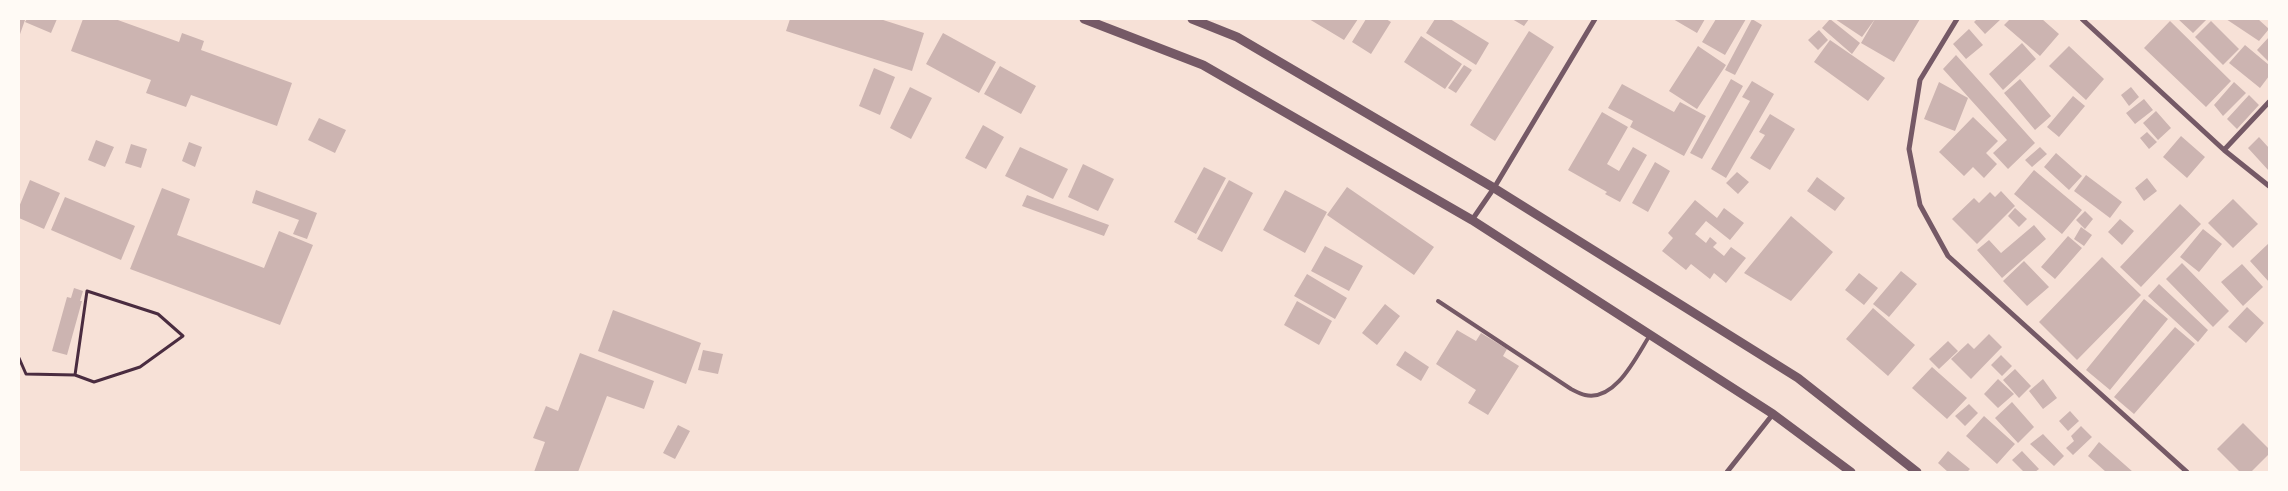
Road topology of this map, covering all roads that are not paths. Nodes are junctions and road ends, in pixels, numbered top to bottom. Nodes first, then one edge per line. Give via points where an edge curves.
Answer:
1 (1084, 19) edge
2 (1192, 19) edge
3 (1595, 19) edge
4 (1957, 19) edge
5 (2082, 19) edge
6 (2269, 102) edge
7 (2224, 150) junction
8 (2269, 186) edge
9 (1494, 188) junction
10 (1472, 220) junction
11 (1438, 300) dead end
12 (1650, 335) junction
13 (1773, 414) junction
14 (1727, 472) edge
15 (1850, 472) edge
16 (1917, 472) edge
17 (2187, 472) edge

1 - 10 street via 1203,65
2 - 9 street via 1238,37
3 - 9 street
4 - 17 street via 1920,80 1909,149 1920,205 1948,256
5 - 7 street
6 - 7 street
7 - 8 street
9 - 10 street
9 - 16 street via 1798,378
10 - 12 street
11 - 12 lane via 1571,389 1587,396 1606,392 1622,380
12 - 13 street
13 - 14 street
13 - 15 street

